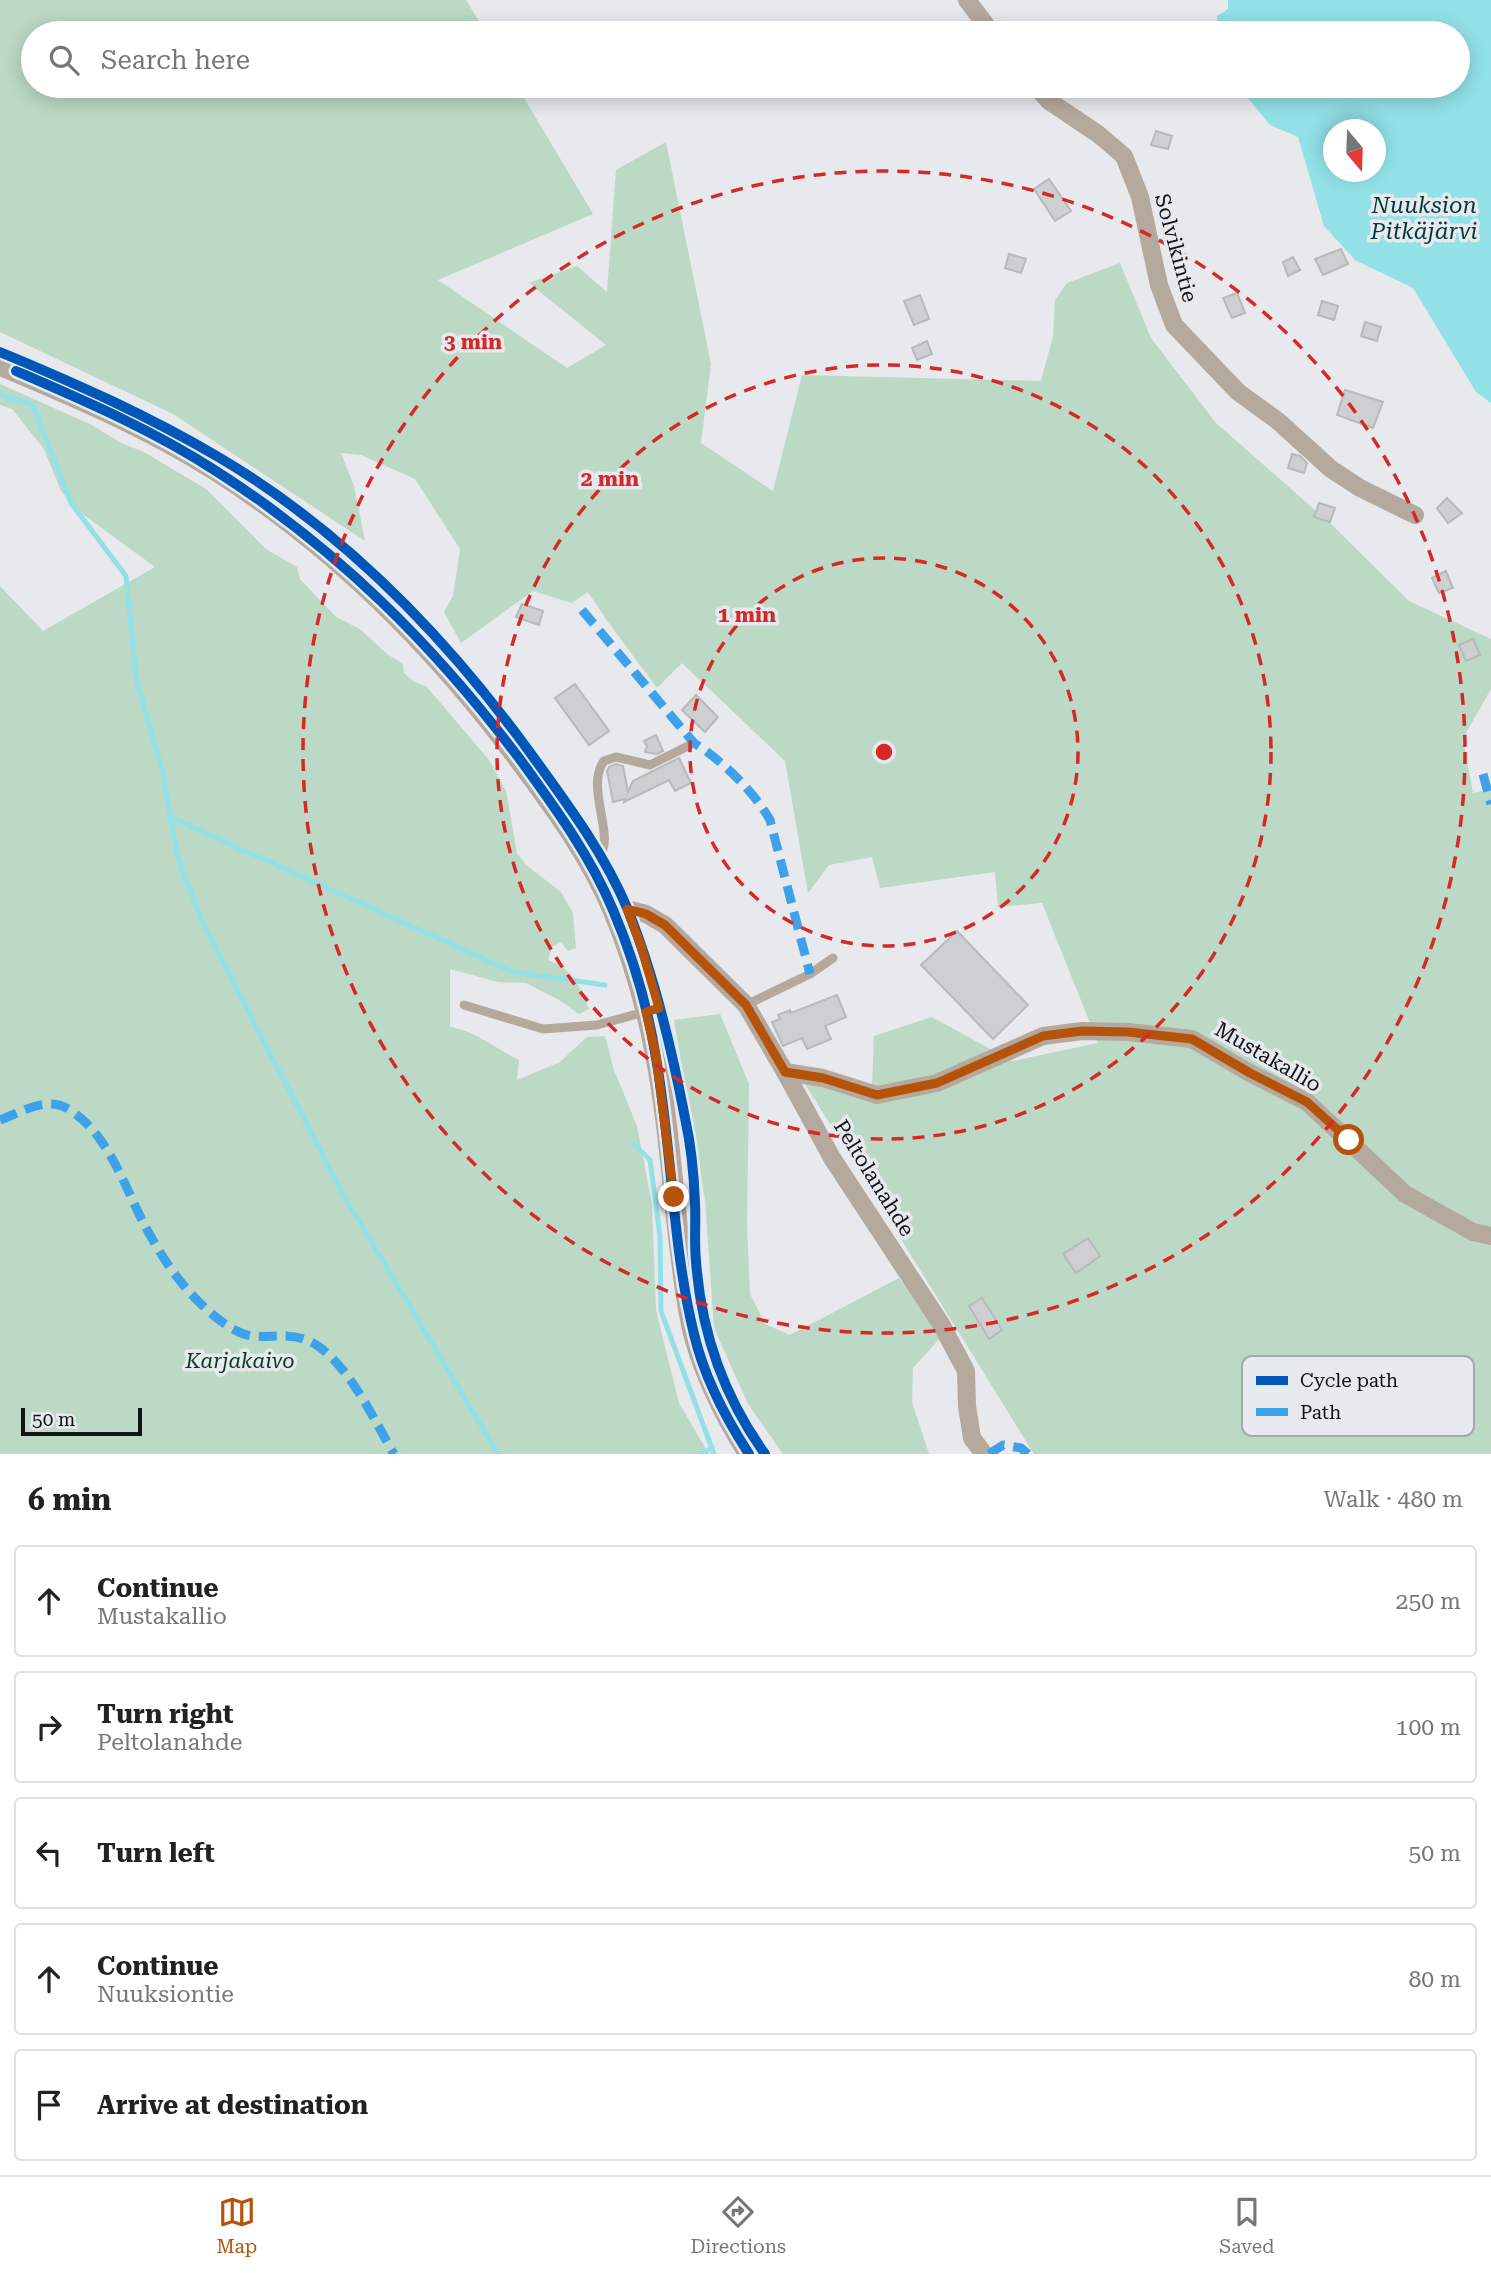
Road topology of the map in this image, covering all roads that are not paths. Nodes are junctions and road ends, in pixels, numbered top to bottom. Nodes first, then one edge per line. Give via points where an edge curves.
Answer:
1 (967, 0) edge
2 (983, 21) edge
3 (1046, 98) edge
4 (0, 365) edge
5 (1415, 515) dead end
6 (694, 743) dead end
7 (589, 863) junction
8 (613, 910) junction
9 (832, 958) dead end
10 (464, 1005) dead end
11 (746, 1005) junction
12 (653, 1010) junction
13 (785, 1072) junction
14 (1491, 1236) edge
15 (748, 1454) edge
16 (984, 1454) edge

1 - 2 street
3 - 5 street, Solvikintie via 1124,156 1140,197 1156,274 1174,325 1238,392 1331,469
4 - 7 street via 83,400 183,451 333,556 456,678 531,775
6 - 7 lane via 650,765 616,757 604,761 598,772 597,795 603,847
7 - 8 street
8 - 11 street, Peltolanahde via 646,914 665,925
8 - 12 street
9 - 11 lane
10 - 12 lane via 543,1029 597,1025
11 - 13 street, Peltolanahde
12 - 15 street via 694,1335 713,1389
13 - 14 street, Mustakallio via 877,1095 937,1083 1043,1036 1094,1031 1192,1039 1307,1102 1405,1194 1473,1232
13 - 16 street, Peltolanahde via 832,1158 941,1324 965,1371 972,1438

